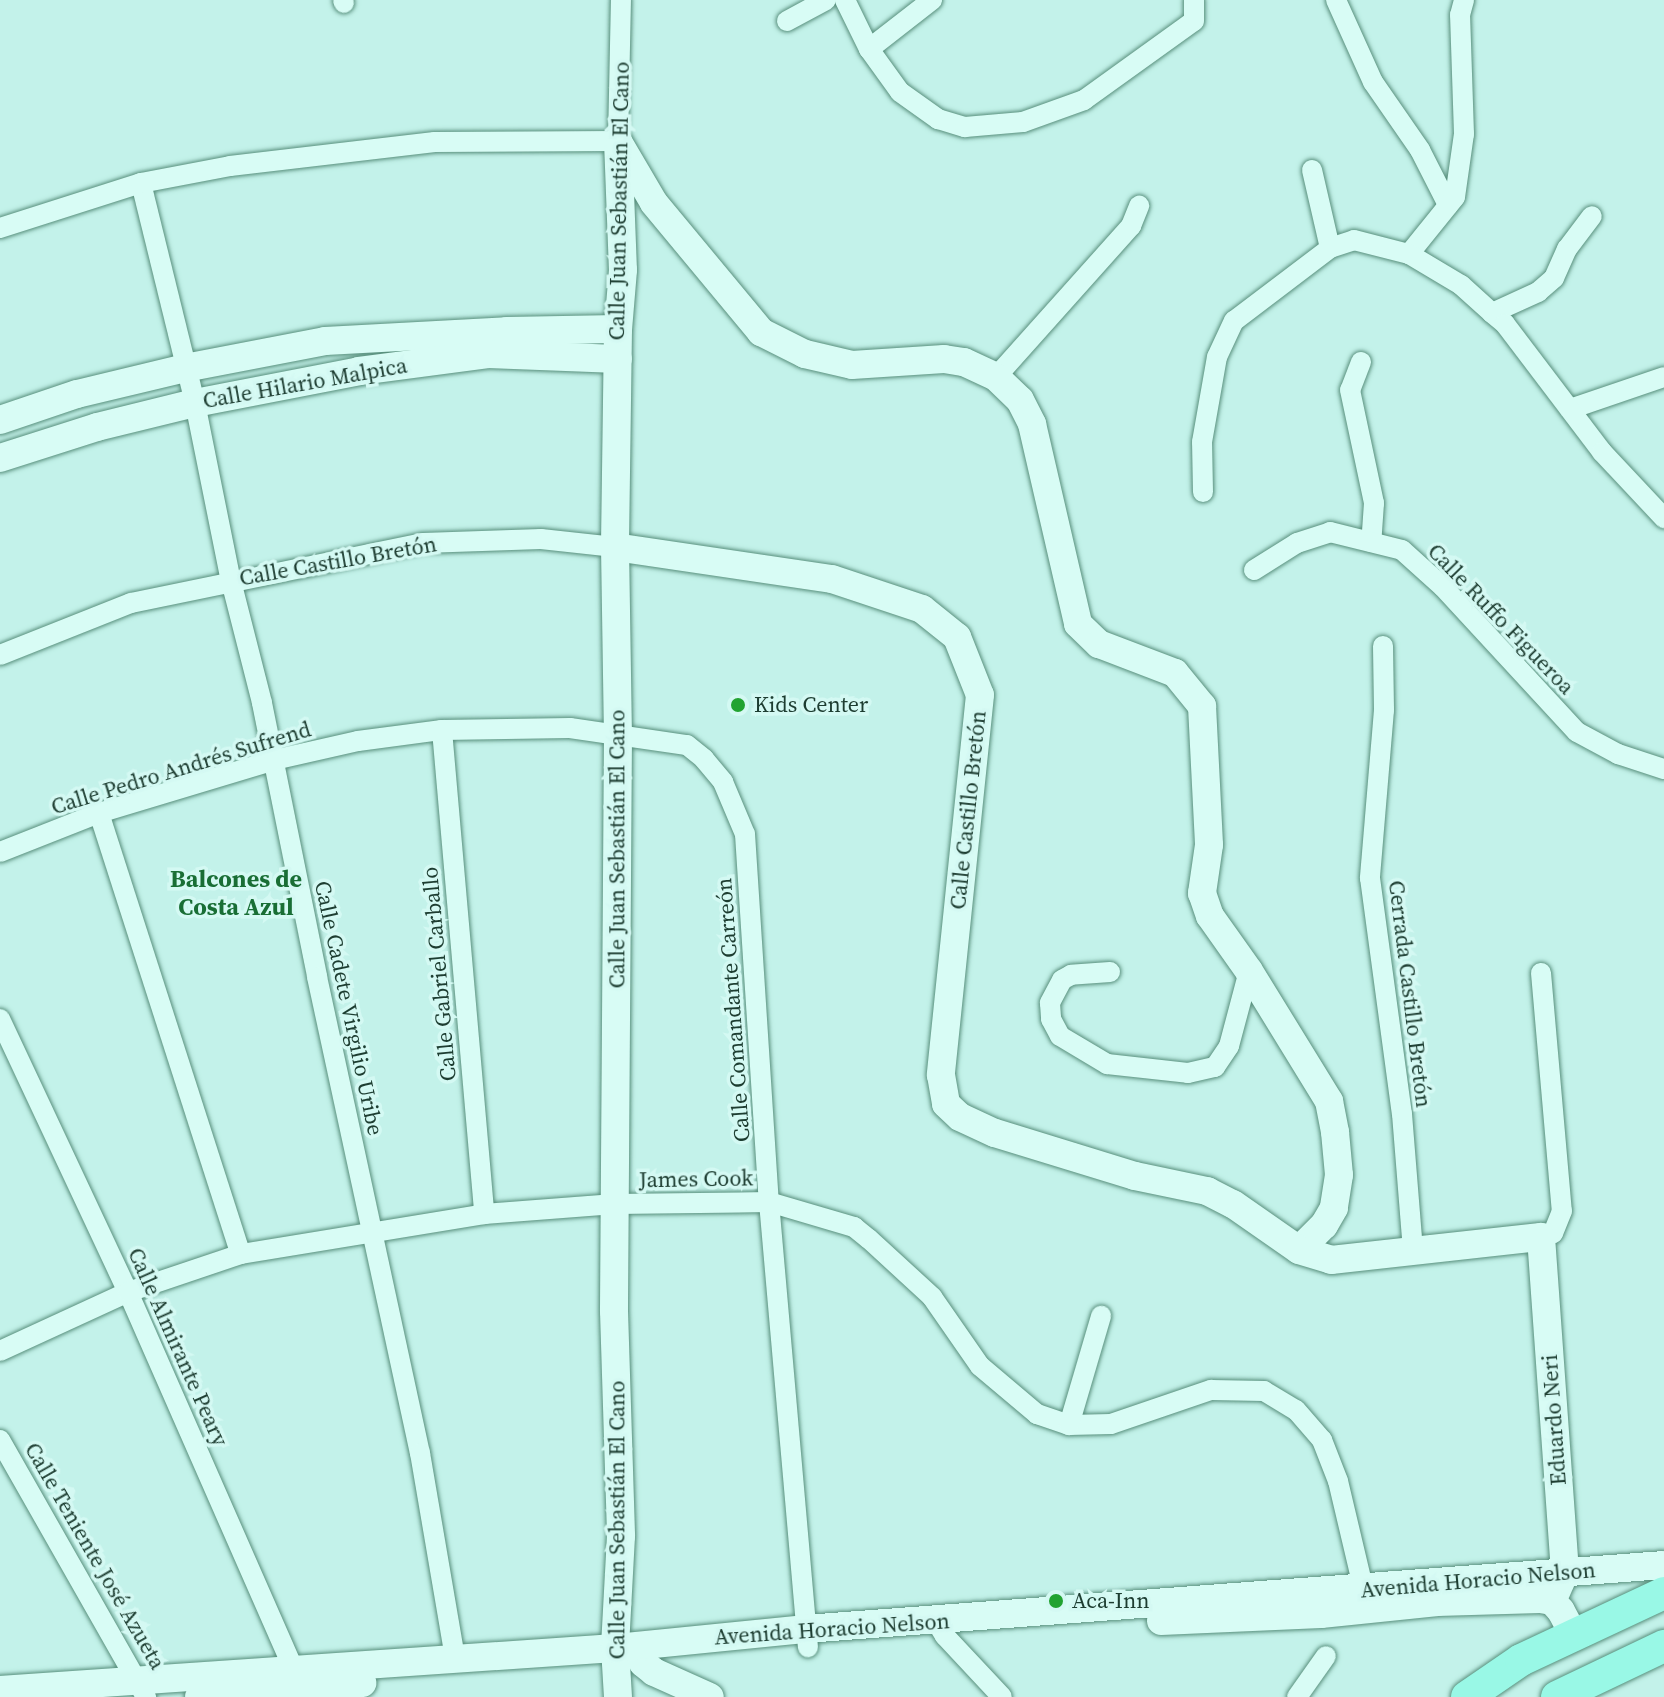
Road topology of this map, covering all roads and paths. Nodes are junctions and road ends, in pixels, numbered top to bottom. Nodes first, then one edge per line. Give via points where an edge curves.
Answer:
1 (621, 0) edge
2 (826, 0) edge
3 (845, 0) edge
4 (932, 0) edge
5 (1194, 0) edge
6 (1336, 0) edge
7 (1464, 0) edge
8 (787, 21) dead end
9 (869, 49) junction
10 (618, 141) junction
11 (1312, 170) dead end
12 (141, 183) junction
13 (1448, 205) junction
14 (1139, 206) dead end
15 (1592, 216) dead end
16 (0, 228) edge
17 (1330, 248) junction
18 (1409, 254) junction
19 (1492, 313) junction
20 (618, 329) junction
21 (618, 359) junction
22 (1361, 362) dead end
23 (185, 368) junction
24 (996, 377) junction
25 (1664, 377) edge
26 (195, 403) junction
27 (1570, 409) junction
28 (0, 420) edge
29 (0, 458) edge
30 (1203, 492) dead end
31 (1664, 518) edge
32 (1371, 542) junction
33 (615, 547) junction
34 (1254, 570) dead end
35 (231, 581) junction
36 (1383, 646) dead end
37 (0, 655) edge
38 (442, 730) junction
39 (618, 734) junction
40 (274, 760) junction
41 (1664, 769) edge
42 (99, 813) junction
43 (0, 852) edge
44 (1249, 971) junction
45 (1110, 972) dead end
46 (1541, 973) dead end
47 (0, 1019) edge
48 (769, 1202) junction
49 (615, 1204) junction
50 (484, 1214) junction
51 (371, 1230) junction
52 (1541, 1237) junction
53 (1299, 1250) junction
54 (1413, 1251) junction
55 (241, 1254) junction
56 (128, 1292) junction
57 (1101, 1316) dead end
58 (0, 1351) edge
59 (1069, 1425) junction
60 (0, 1440) edge
61 (1664, 1565) edge
62 (1565, 1572) junction
63 (1664, 1593) edge
64 (1366, 1599) junction
65 (1552, 1601) junction
66 (941, 1628) junction
67 (1574, 1635) junction
68 (806, 1638) junction
69 (1664, 1646) edge
70 (1326, 1656) dead end
71 (455, 1658) junction
72 (626, 1666) edge
73 (301, 1685) edge
74 (143, 1689) edge
75 (0, 1690) edge
76 (1308, 1692) edge
77 (199, 1697) edge
78 (670, 1697) edge
79 (710, 1697) edge
80 (1002, 1697) edge
81 (1467, 1697) edge
82 (1557, 1697) edge

1 - 10 street, Calle Juan Sebastián El Cano
2 - 8 street
3 - 9 street
4 - 9 street
5 - 9 street via 1194,21 1084,100 1012,124 965,127 938,119 900,92
6 - 13 street via 1373,82 1420,150
7 - 13 street via 1464,134 1455,197
10 - 12 street via 435,142 230,166
10 - 20 street, Calle Juan Sebastián El Cano via 623,270
10 - 24 street via 654,203 761,332 805,354 852,365 944,359
11 - 17 street
12 - 16 street
12 - 23 street, Calle Cadete Virgilio Uribe
13 - 18 street
14 - 24 street via 1131,226
15 - 19 street via 1567,249 1554,278 1538,292
17 - 18 street via 1354,240
17 - 30 street via 1234,321 1217,357 1211,387 1202,442
18 - 19 street via 1461,285
19 - 27 street
20 - 21 street, Calle Juan Sebastián El Cano
20 - 23 street, Calle Hilario Malpica via 325,341
21 - 26 street, Calle Hilario Malpica via 488,354 359,371
21 - 33 street, Calle Juan Sebastián El Cano
22 - 32 street via 1350,390 1374,503
23 - 26 street, Calle Cadete Virgilio Uribe
23 - 28 street, Calle Hilario Malpica via 77,394
24 - 44 street via 1020,400 1032,424 1078,624 1099,644 1175,673 1202,706 1209,845 1202,893 1210,916
25 - 27 street
26 - 29 street, Calle Hilario Malpica
26 - 35 street, Calle Cadete Virgilio Uribe
27 - 31 street
32 - 34 street, Calle Ruffo Figueroa via 1330,532 1297,543
32 - 41 street, Calle Ruffo Figueroa via 1402,550 1443,587 1577,732 1618,754
33 - 35 street, Calle Castillo Bretón via 541,539 423,543
33 - 39 street, Calle Juan Sebastián El Cano
33 - 53 street, Calle Castillo Bretón via 832,579 922,609 957,637 980,695 941,1075 946,1104 960,1117 995,1133 1135,1176 1207,1191
35 - 37 street, Calle Castillo Bretón via 131,603
35 - 40 street, Calle Cadete Virgilio Uribe
36 - 54 street, Cerrada Castillo Bretón via 1384,710 1370,878 1400,1098
38 - 39 street, Calle Pedro Andrés Sufrend via 570,728
38 - 40 street, Calle Pedro Andrés Sufrend
38 - 50 street, Calle Gabriel Carballo
39 - 48 street, Calle Comandante Carreón via 687,745 723,782 745,834
39 - 49 street, Calle Juan Sebastián El Cano
40 - 42 street, Calle Pedro Andrés Sufrend
40 - 51 street, Calle Cadete Virgilio Uribe
42 - 43 street, Calle Pedro Andrés Sufrend
42 - 55 street
44 - 45 street via 1229,1046 1215,1067 1188,1073 1107,1064 1060,1036 1050,1003 1062,980
44 - 53 street via 1329,1101 1335,1132 1339,1175 1334,1208
46 - 52 street via 1562,1211 1553,1233
47 - 56 street, Calle Almirante Peary
48 - 49 street, James Cook
48 - 59 street, James Cook via 854,1227 932,1297 980,1366 1037,1414
48 - 68 street, Calle Comandante Carreón
49 - 50 street, James Cook
49 - 72 street, Calle Juan Sebastián El Cano
50 - 51 street, James Cook
51 - 55 street, James Cook
51 - 71 street, Calle Cadete Virgilio Uribe via 420,1453
52 - 54 street, Calle Castillo Bretón
52 - 62 street, Eduardo Neri
53 - 54 street, Calle Castillo Bretón via 1331,1260
55 - 56 street, James Cook
56 - 58 street, James Cook
56 - 73 street, Calle Almirante Peary
57 - 59 street
59 - 64 street, James Cook via 1111,1424 1211,1390 1264,1391 1296,1410 1322,1440 1338,1481
60 - 74 street, Calle Teniente José Azueta
61 - 62 street, Avenida Horacio Nelson
62 - 64 street, Avenida Horacio Nelson
62 - 65 street, Eduardo Neri
63 - 67 main road
64 - 65 street, Avenida Horacio Nelson
64 - 66 street, Avenida Horacio Nelson
65 - 67 street, Avenida Horacio Nelson
66 - 68 street, Avenida Horacio Nelson
66 - 80 street
67 - 81 main road via 1521,1660
68 - 72 street, Avenida Horacio Nelson
69 - 82 main road
70 - 76 street
71 - 72 street, Avenida Horacio Nelson
71 - 73 street, Avenida Horacio Nelson
72 - 73 street, Avenida Horacio Nelson
72 - 78 street
72 - 79 street via 654,1672
73 - 74 street, Avenida Horacio Nelson
73 - 77 street, Avenida Horacio Nelson
74 - 75 street, Avenida Horacio Nelson

